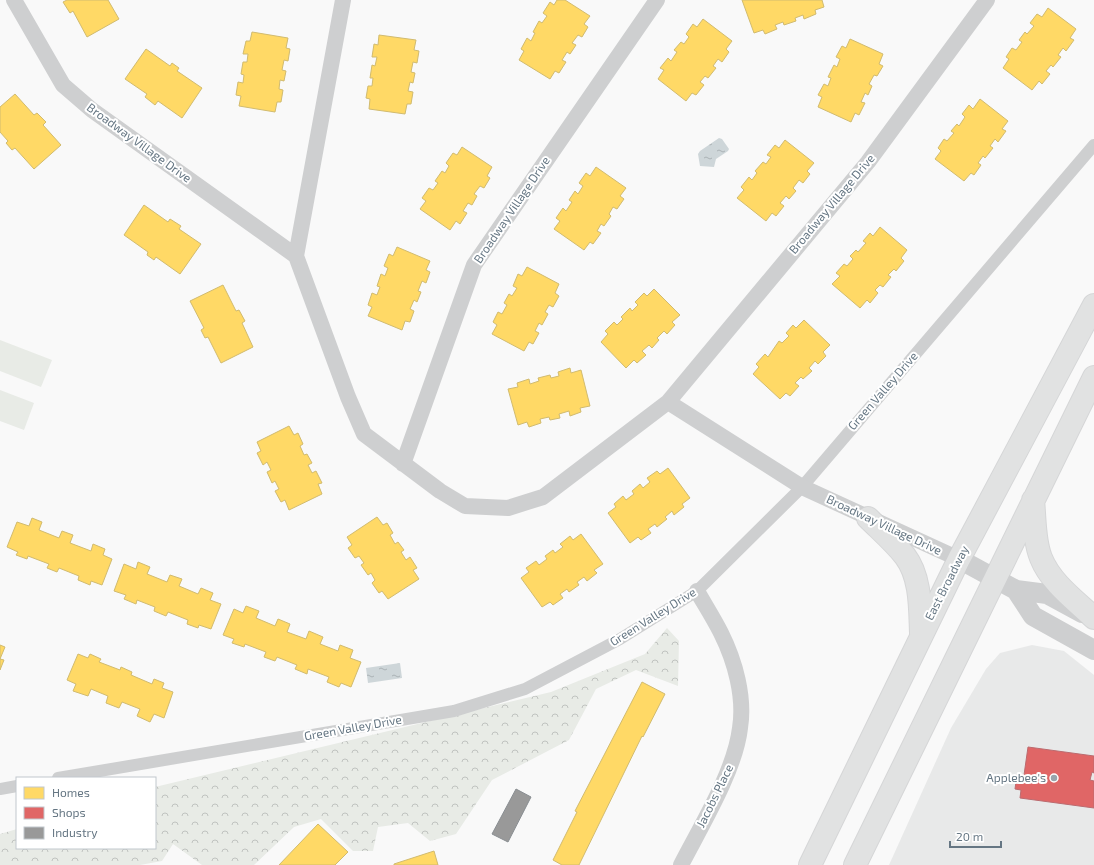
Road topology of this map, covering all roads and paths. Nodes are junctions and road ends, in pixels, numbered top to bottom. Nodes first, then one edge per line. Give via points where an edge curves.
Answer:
1 (14, 0) edge
2 (343, 0) edge
3 (657, 0) edge
4 (987, 0) edge
5 (1094, 145) edge
6 (296, 256) junction
7 (1094, 305) edge
8 (1094, 377) edge
9 (668, 402) junction
10 (403, 464) junction
11 (802, 487) junction
12 (1033, 500) junction
13 (868, 518) junction
14 (959, 559) junction
15 (994, 578) junction
16 (1016, 590) junction
17 (696, 591) junction
18 (1094, 619) edge
19 (921, 635) junction
20 (1094, 650) edge
21 (64, 777) edge
22 (16, 786) edge
23 (0, 789) edge
24 (681, 865) edge
25 (810, 865) edge
26 (855, 865) edge

1 - 6 street, Broadway Village Drive via 63,85 92,110
2 - 6 street
3 - 10 street, Broadway Village Drive via 474,265
4 - 9 street, Broadway Village Drive via 868,162
5 - 11 street, Green Valley Drive
6 - 10 street, Broadway Village Drive via 364,434
7 - 14 main road, East Broadway
8 - 12 main road
9 - 10 street, Broadway Village Drive via 543,497 508,508 465,506
9 - 11 street, Broadway Village Drive
11 - 13 street, Broadway Village Drive
11 - 17 street, Green Valley Drive
12 - 15 main road
12 - 18 main road via 1040,558 1051,577
13 - 14 street, Broadway Village Drive
13 - 19 main road via 905,556 916,577
14 - 15 street
14 - 19 main road, East Broadway
15 - 16 street
15 - 26 main road
16 - 18 street via 1047,594
16 - 20 street via 1033,616
17 - 21 street, Green Valley Drive via 613,643 525,689 490,702 454,711
17 - 24 street, Jacobs Place via 722,633 734,667 740,697 740,728 731,766
19 - 25 main road, East Broadway
22 - 23 street

